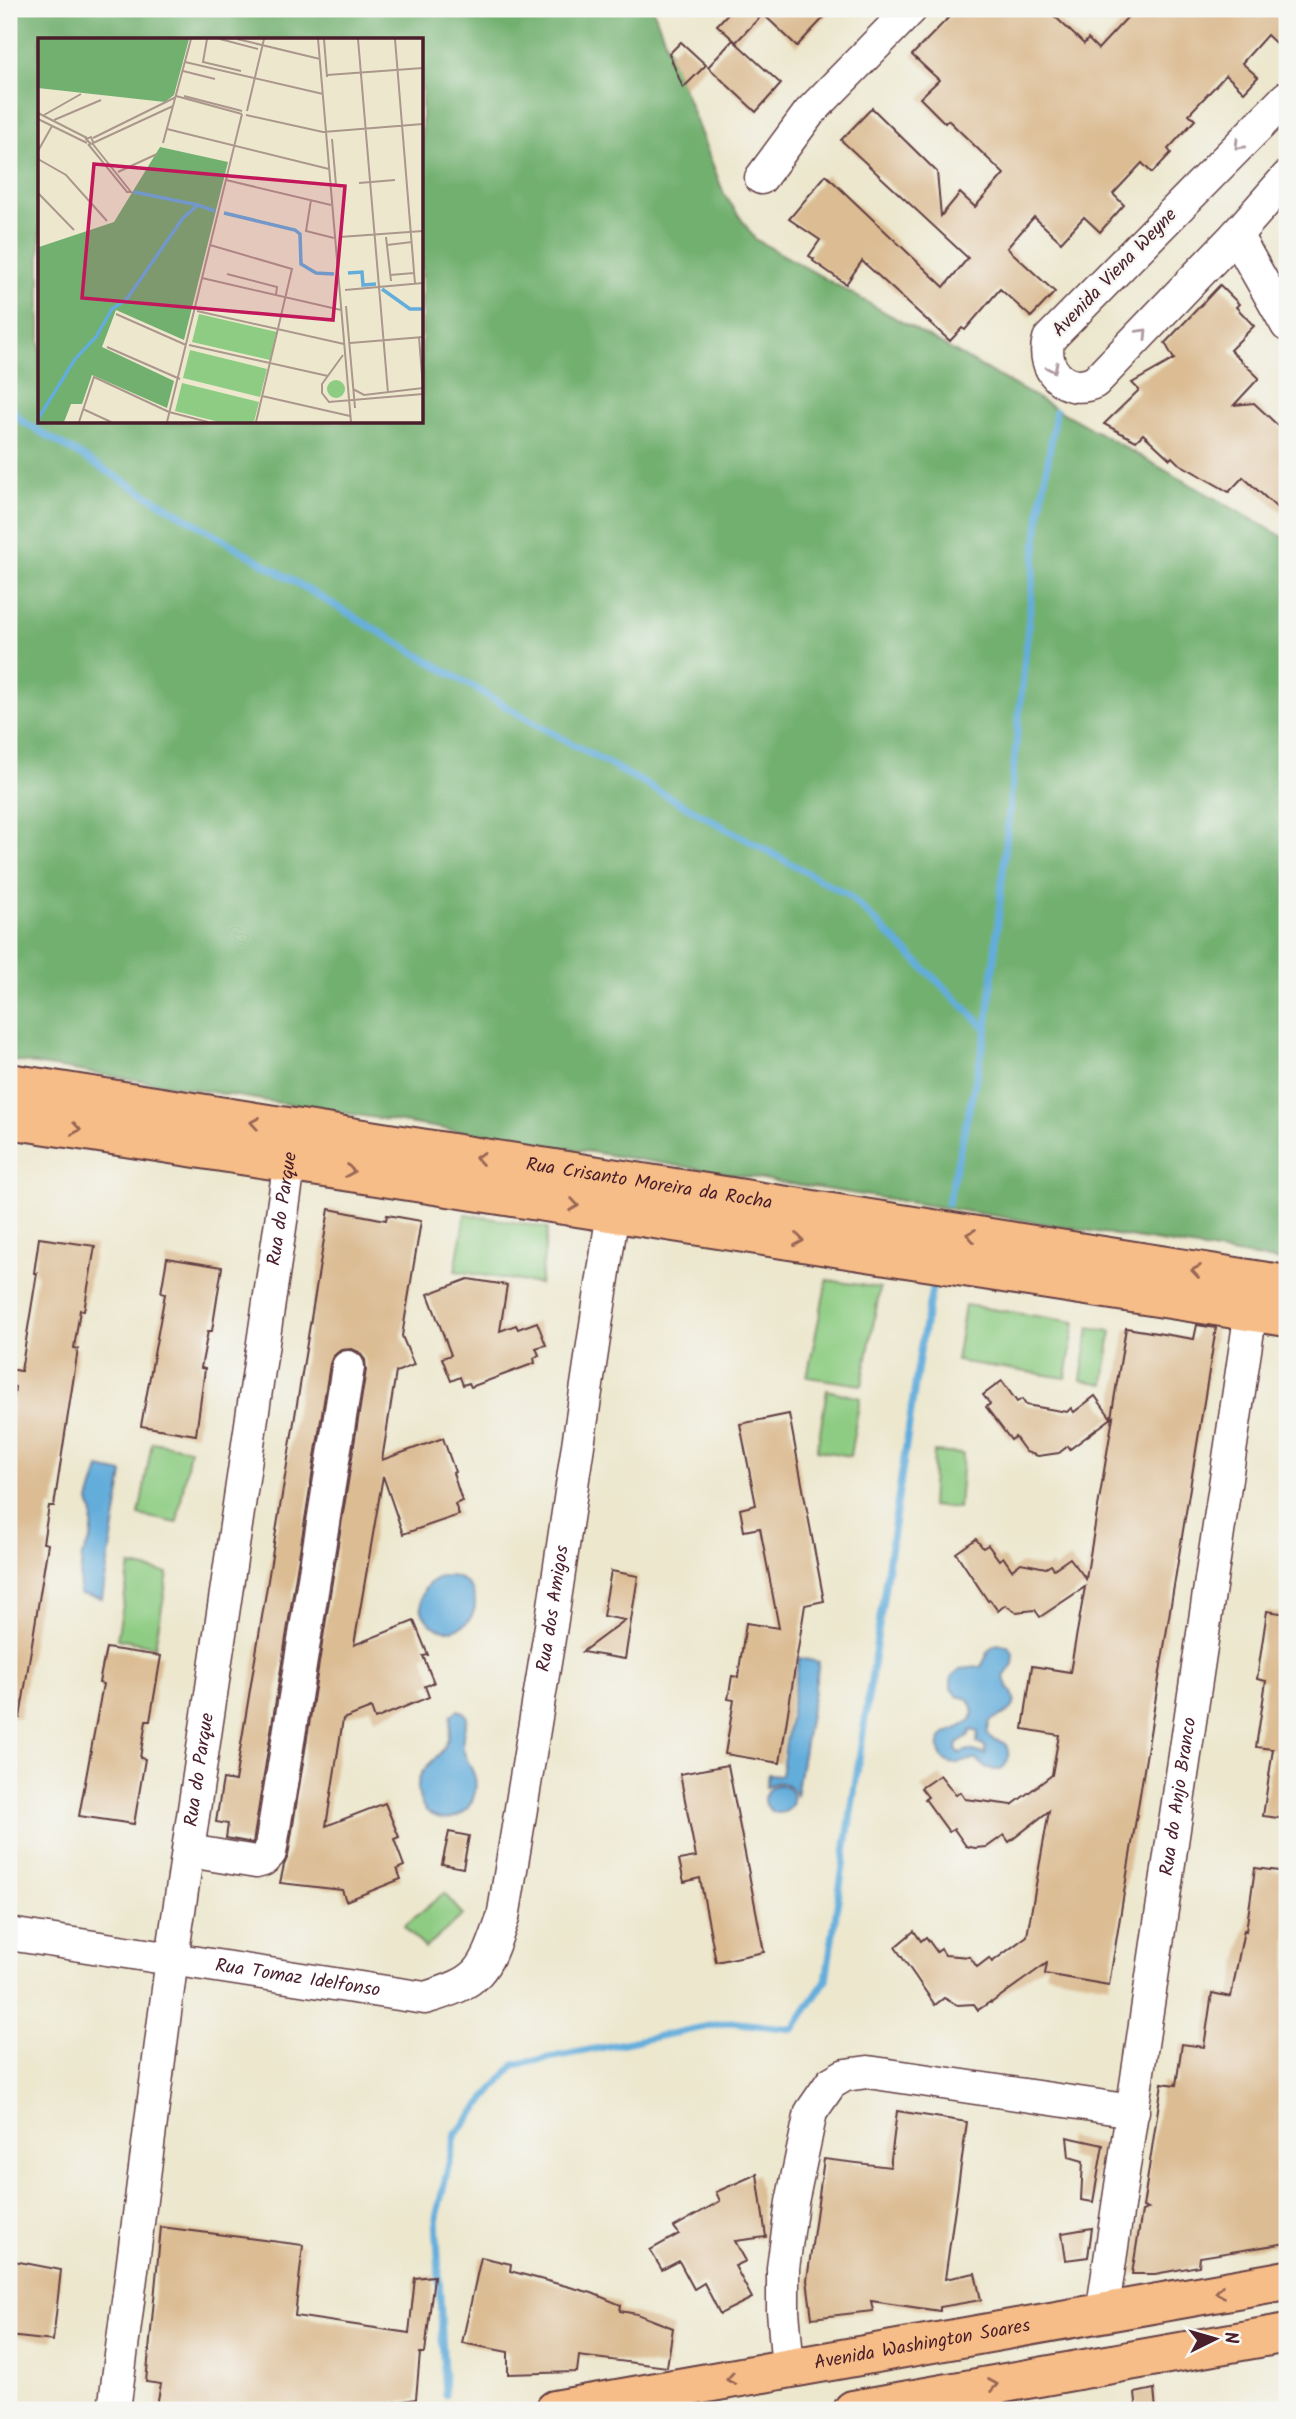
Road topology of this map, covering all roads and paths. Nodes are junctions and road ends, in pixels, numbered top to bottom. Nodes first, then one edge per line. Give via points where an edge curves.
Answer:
1 (911, 9) edge
2 (1287, 97) edge
3 (1287, 177) edge
4 (761, 178) dead end
5 (1236, 235) junction
6 (1287, 325) edge
7 (9, 1083) edge
8 (9, 1119) edge
9 (292, 1146) junction
10 (615, 1195) junction
11 (1264, 1292) edge
12 (1287, 1317) edge
13 (348, 1367) dead end
14 (188, 1851) junction
15 (9, 1934) edge
16 (172, 1958) junction
17 (425, 1998) joint
18 (1133, 2110) junction
19 (1287, 2280) edge
20 (1102, 2314) junction
21 (1287, 2333) edge
22 (788, 2369) junction
23 (114, 2410) edge
24 (555, 2410) edge
25 (853, 2410) edge

1 - 4 street via 809,113
2 -> 5 street, Avenida Viena Weyne via 1049,339 1052,370 1073,386 1095,382
3 - 5 street, Avenida Viena Weyne
5 - 6 street
9 -> 7 main road, Rua Crisanto Moreira da Rocha
8 -> 9 main road, Rua Crisanto Moreira da Rocha
9 - 10 main road, Rua Crisanto Moreira da Rocha
9 - 14 street, Rua do Parque
10 - 11 main road, Rua Crisanto Moreira da Rocha
10 - 17 street, Rua dos Amigos via 503,1918 480,1972 457,1988
11 - 12 main road, Rua Crisanto Moreira da Rocha
11 - 18 street, Rua do Anjo Branco
13 - 14 street via 270,1853 256,1862
14 - 16 street, Rua do Parque
15 - 16 street, Rua Tomaz Idelfonso
16 - 17 street, Rua Tomaz Idelfonso
16 - 23 street, Rua do Parque
18 - 20 street, Rua do Anjo Branco
18 - 22 street via 869,2072 831,2082 811,2112 783,2268
19 -> 20 main road, Avenida Washington Soares
20 - 22 main road, Avenida Washington Soares
25 -> 21 main road
22 -> 24 main road, Avenida Washington Soares

